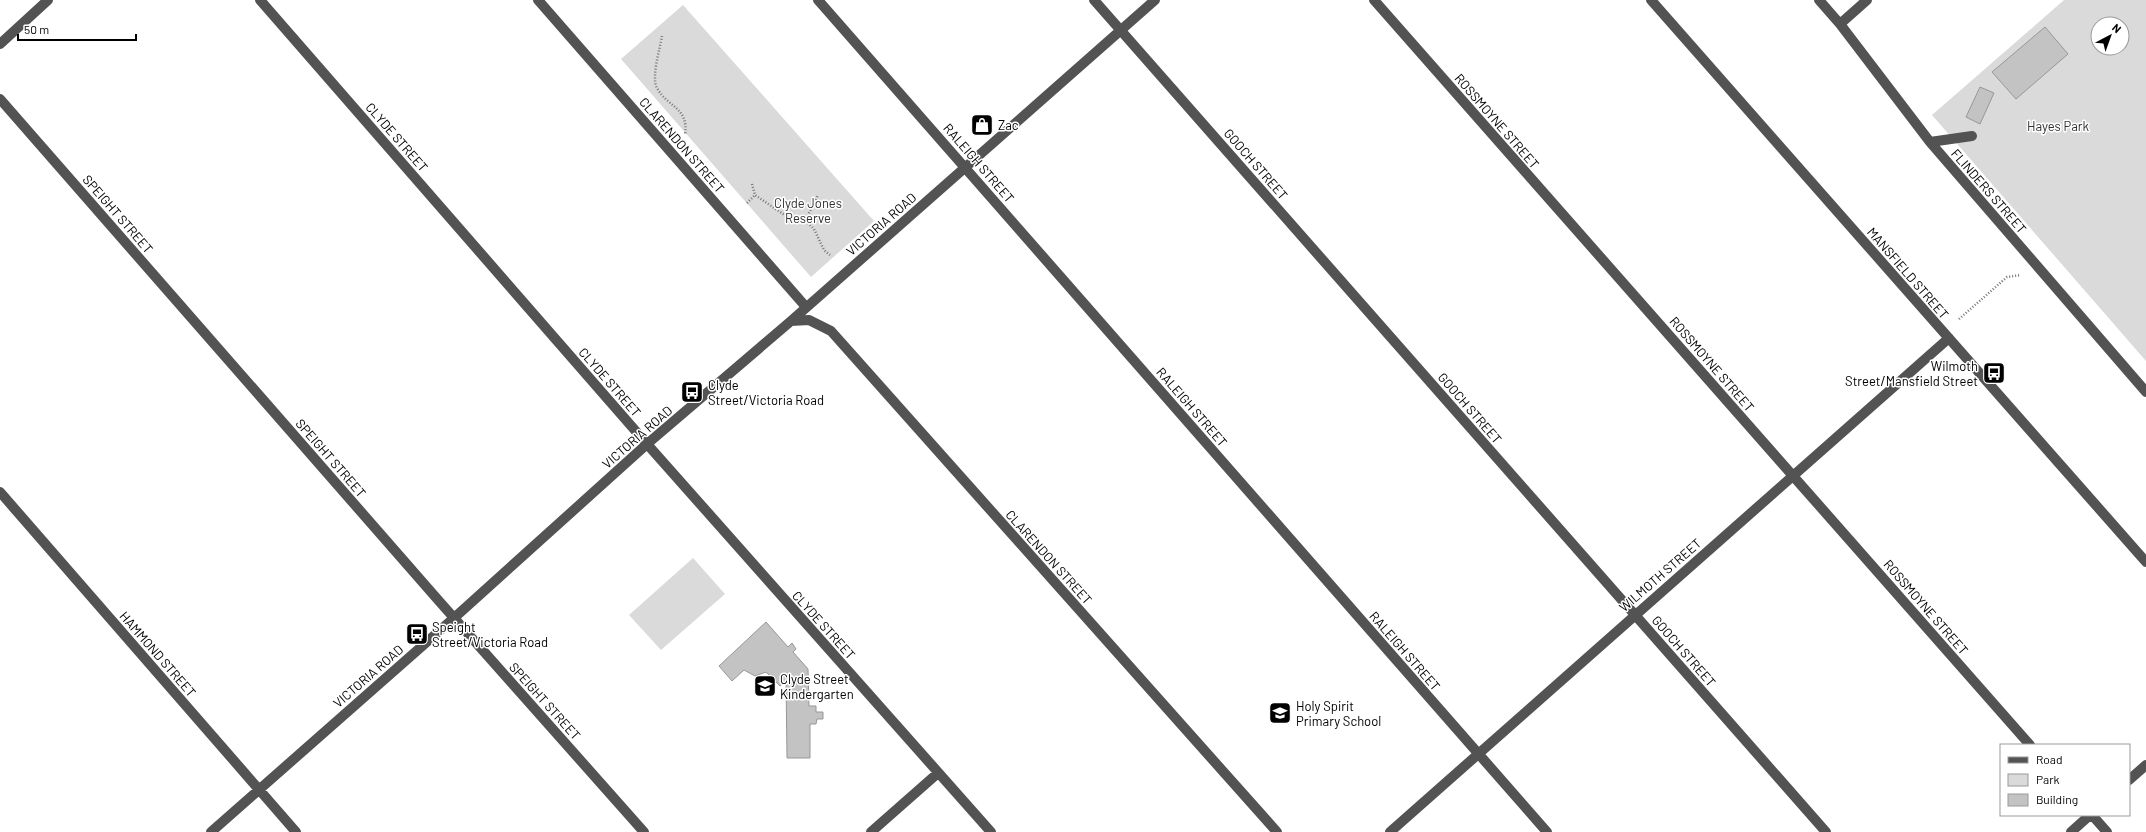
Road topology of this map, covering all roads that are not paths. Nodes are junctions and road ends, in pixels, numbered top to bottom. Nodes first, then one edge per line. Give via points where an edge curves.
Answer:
1 (48, 0) edge
2 (260, 0) edge
3 (538, 0) edge
4 (818, 0) edge
5 (1094, 0) edge
6 (1155, 0) edge
7 (1374, 0) edge
8 (1651, 0) edge
9 (1819, 0) edge
10 (1867, 0) edge
11 (1840, 24) junction
12 (1121, 31) junction
13 (0, 44) edge
14 (0, 99) edge
15 (1972, 136) dead end
16 (1930, 142) junction
17 (965, 167) junction
18 (806, 307) junction
19 (791, 321) junction
20 (1949, 338) junction
21 (2146, 392) edge
22 (647, 444) junction
23 (1793, 476) junction
24 (0, 492) edge
25 (2146, 562) edge
26 (1635, 615) junction
27 (454, 618) junction
28 (2029, 744) edge
29 (1479, 755) junction
30 (2146, 765) edge
31 (938, 773) junction
32 (2130, 779) edge
33 (259, 790) junction
34 (2090, 816) edge
35 (2092, 816) edge
36 (211, 832) edge
37 (296, 832) edge
38 (644, 832) edge
39 (871, 832) edge
40 (990, 832) edge
41 (1277, 832) edge
42 (1390, 832) edge
43 (1547, 832) edge
44 (1826, 832) edge
45 (2071, 832) edge
46 (2107, 832) edge

1 - 13 street
2 - 22 street, CLYDE STREET
3 - 18 street, CLARENDON STREET
4 - 17 street, RALEIGH STREET
5 - 12 street, GOOCH STREET
6 - 12 street, VICTORIA ROAD
7 - 23 street, ROSSMOYNE STREET
8 - 20 street, MANSFIELD STREET
9 - 11 street, FLINDERS STREET
10 - 11 street
11 - 16 street, FLINDERS STREET
12 - 17 street, VICTORIA ROAD
12 - 26 street, GOOCH STREET
14 - 27 street, SPEIGHT STREET
15 - 16 street
16 - 21 street, FLINDERS STREET
17 - 18 street, VICTORIA ROAD
17 - 29 street, RALEIGH STREET
18 - 19 street, VICTORIA ROAD
19 - 22 street, VICTORIA ROAD
19 - 41 street, CLARENDON STREET via 809,320 831,331
20 - 23 street, WILMOTH STREET
20 - 25 street, MANSFIELD STREET
22 - 27 street, VICTORIA ROAD
22 - 31 street, CLYDE STREET
23 - 26 street, WILMOTH STREET
23 - 28 street, ROSSMOYNE STREET
24 - 33 street, HAMMOND STREET
26 - 29 street, WILMOTH STREET
26 - 44 street, GOOCH STREET
27 - 33 street, VICTORIA ROAD
27 - 38 street, SPEIGHT STREET
29 - 42 street, WILMOTH STREET
29 - 43 street, RALEIGH STREET
30 - 32 street
31 - 39 street
31 - 40 street, CLYDE STREET
33 - 36 street, VICTORIA ROAD
33 - 37 street, HAMMOND STREET
34 - 45 street
35 - 46 street

